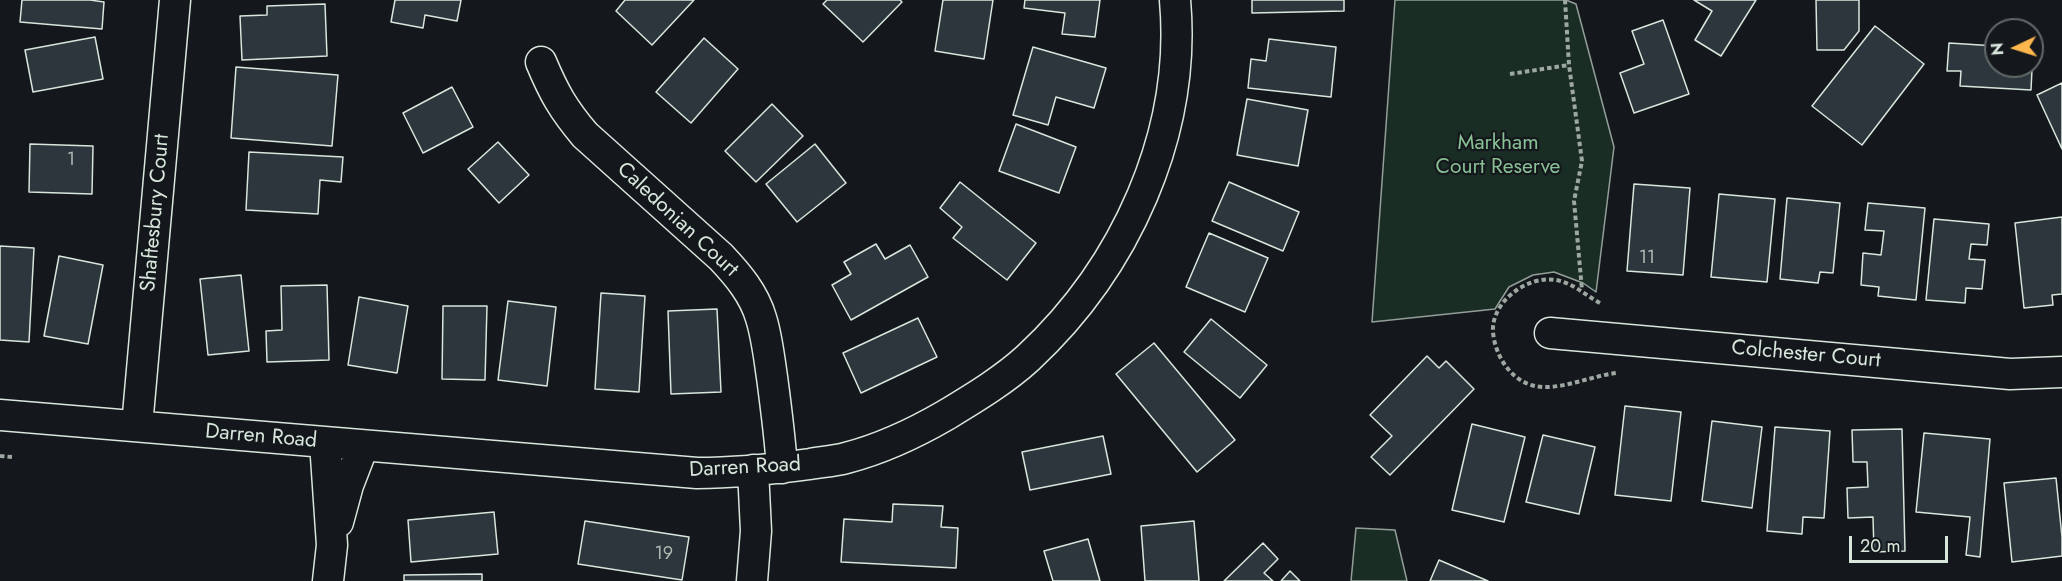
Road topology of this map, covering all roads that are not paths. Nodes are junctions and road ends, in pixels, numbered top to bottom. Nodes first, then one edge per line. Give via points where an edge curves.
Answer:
1 (175, 0) edge
2 (1175, 0) edge
3 (541, 62) dead end
4 (1550, 333) dead end
5 (2062, 372) edge
6 (0, 415) edge
7 (137, 426) junction
8 (326, 442) junction
9 (363, 446) junction
10 (767, 469) junction
11 (332, 545) junction
12 (328, 581) edge
13 (752, 581) edge

1 - 7 street, Shaftesbury Court
2 - 10 street, Darren Road via 1173,78 1156,158 1136,213 1097,280 1069,316 1018,367 925,427 845,459
3 - 10 street, Caledonian Court via 566,112 585,135 721,257 753,298 768,350 779,430
4 - 5 street, Colchester Court via 2010,374
6 - 7 street, Darren Road
7 - 8 street, Darren Road
8 - 9 street, Darren Road
8 - 11 street
9 - 10 street, Darren Road via 697,473
9 - 11 street
10 - 13 street, Caledonian Court
11 - 12 street

